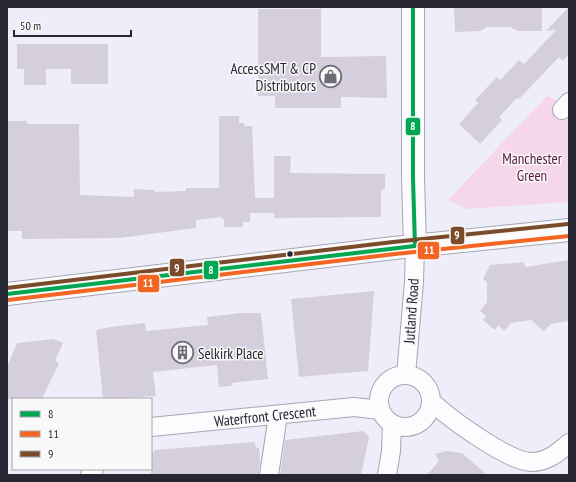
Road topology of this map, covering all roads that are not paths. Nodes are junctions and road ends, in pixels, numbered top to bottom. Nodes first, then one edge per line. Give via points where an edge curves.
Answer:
1 (413, 7) edge
2 (569, 230) edge
3 (415, 246) junction
4 (7, 294) edge
5 (406, 375) junction
6 (429, 409) junction
7 (380, 410) junction
8 (278, 415) junction
9 (399, 426) junction
10 (152, 427) edge
11 (569, 443) edge
12 (269, 475) edge
13 (387, 475) edge

1 - 3 main road, Jutland Road via 412,170
2 - 3 main road
3 - 4 main road
3 - 5 street, Jutland Road
5 - 6 street via 422,381 431,394
5 - 7 street via 391,378 383,386 379,396
6 - 9 street via 421,422 414,426
6 - 11 street via 448,417 516,459 531,462 545,460 556,455
7 - 8 street, Waterfront Crescent via 354,407
7 - 9 street via 382,416
8 - 10 street, Waterfront Crescent
8 - 12 street
9 - 13 street

